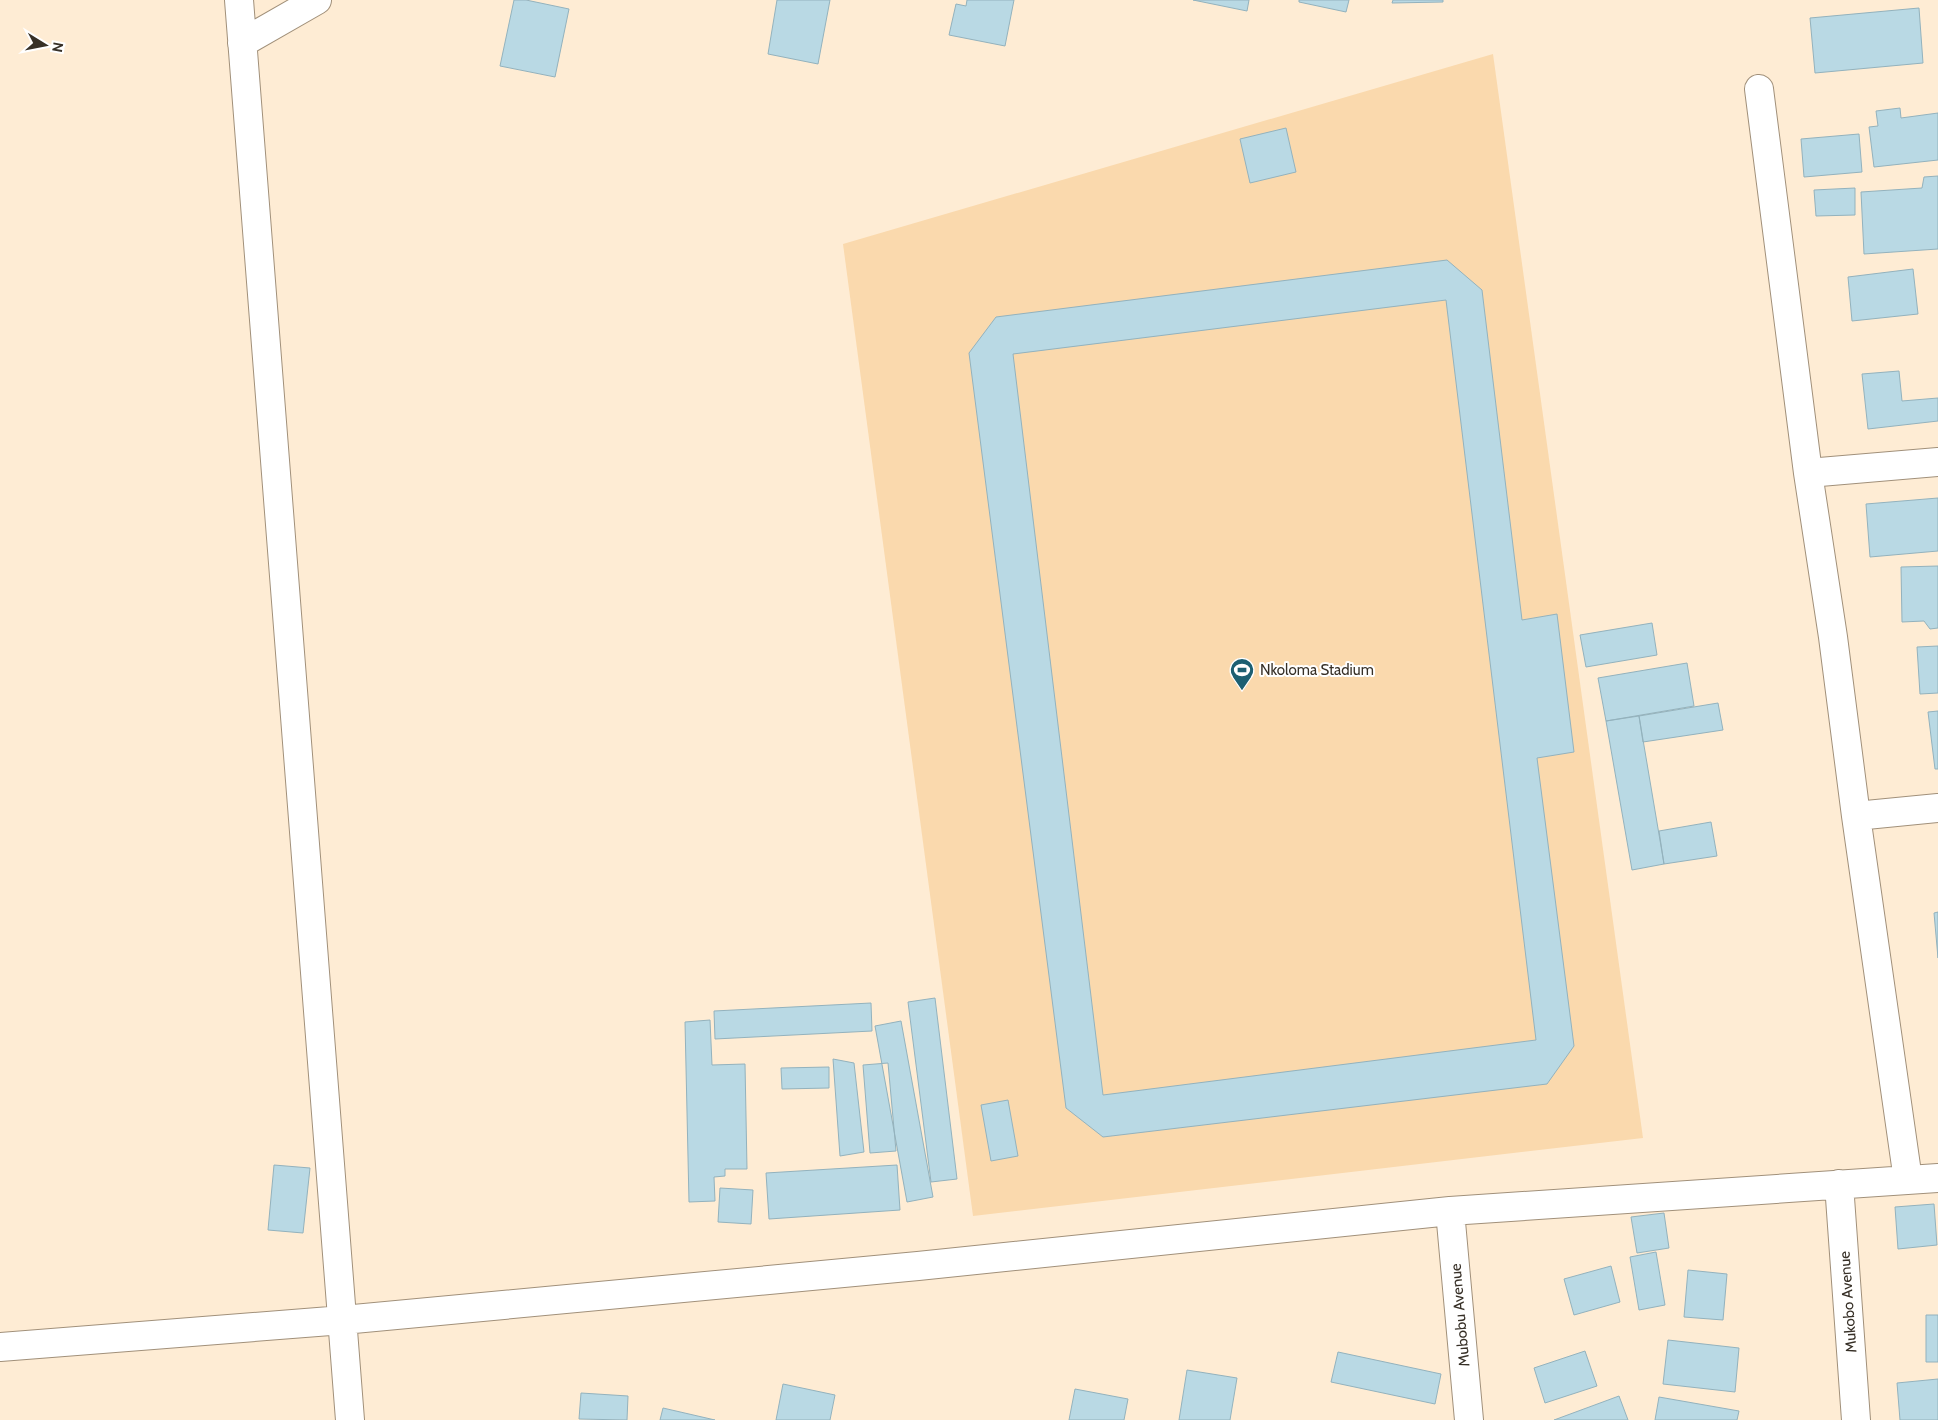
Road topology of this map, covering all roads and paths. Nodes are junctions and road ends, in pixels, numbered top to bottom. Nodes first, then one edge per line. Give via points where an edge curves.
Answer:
1 (239, 0) edge
2 (317, 0) edge
3 (242, 43) junction
4 (1759, 89) dead end
5 (1938, 462) edge
6 (1808, 473) junction
7 (1938, 808) edge
8 (1856, 816) junction
9 (1938, 1178) edge
10 (1908, 1180) junction
11 (1839, 1184) junction
12 (1450, 1211) junction
13 (343, 1320) junction
14 (0, 1347) edge
15 (350, 1420) edge
16 (1469, 1420) edge
17 (1856, 1420) edge

1 - 3 street
2 - 3 street
3 - 13 street
4 - 6 street
5 - 6 street
6 - 8 street
7 - 8 street
8 - 10 street
9 - 10 street
10 - 11 street
11 - 12 street
11 - 17 street, Mukobo Avenue
12 - 13 street via 918,1266
12 - 16 street, Mubobu Avenue
13 - 14 street
13 - 15 street

